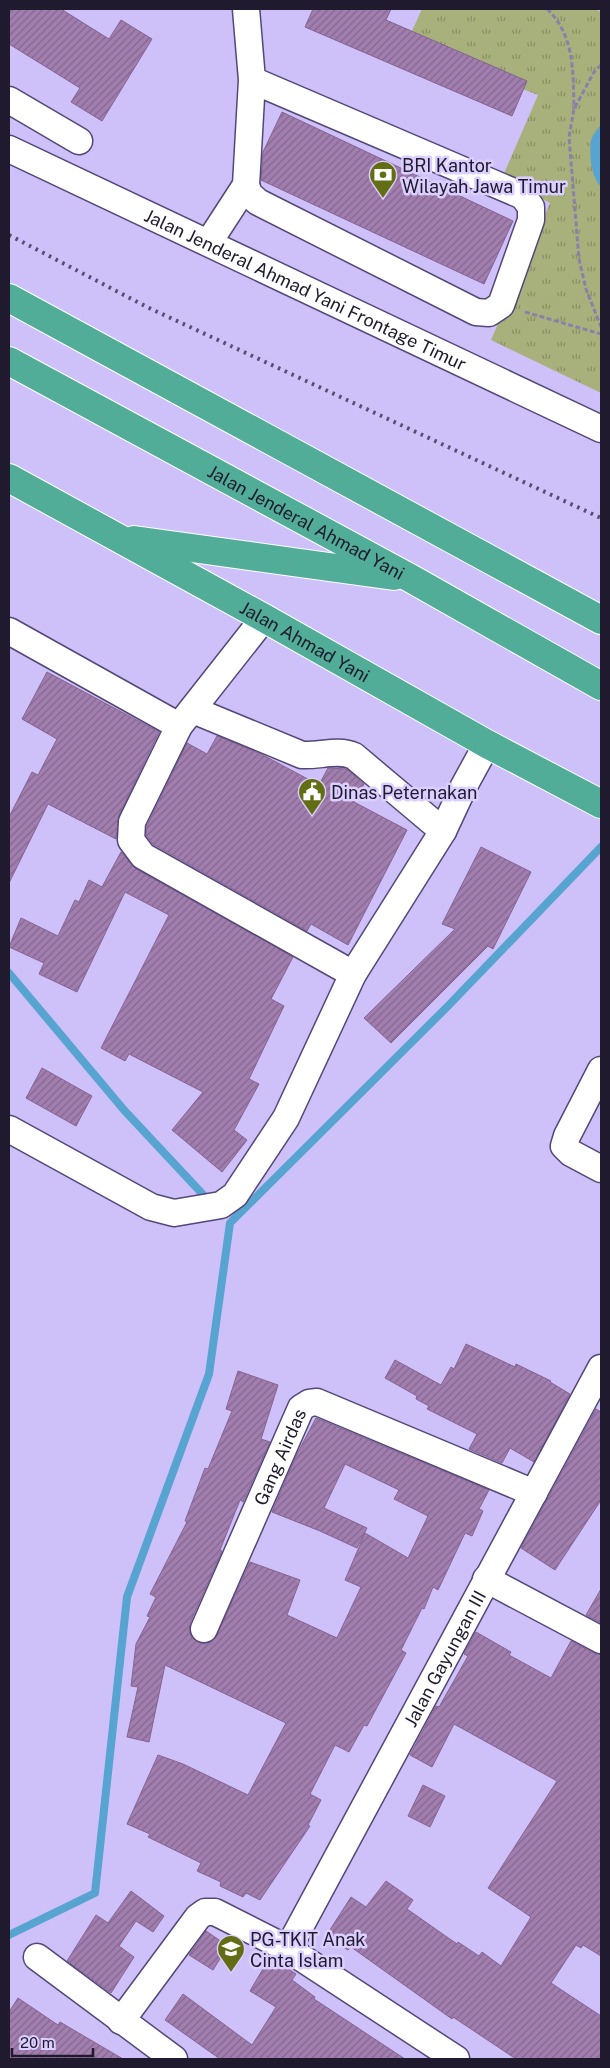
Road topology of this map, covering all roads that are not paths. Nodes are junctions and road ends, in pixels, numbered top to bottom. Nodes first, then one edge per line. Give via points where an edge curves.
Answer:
1 (246, 9) edge
2 (252, 80) junction
3 (9, 100) edge
4 (79, 141) dead end
5 (9, 149) edge
6 (246, 185) junction
7 (209, 242) junction
8 (9, 298) edge
9 (9, 361) edge
10 (601, 429) edge
11 (9, 478) edge
12 (118, 538) junction
13 (410, 578) junction
14 (264, 618) junction
15 (601, 620) edge
16 (9, 631) edge
17 (601, 686) edge
18 (186, 718) junction
19 (487, 744) junction
20 (601, 804) edge
21 (443, 831) junction
22 (353, 974) junction
23 (601, 1070) edge
24 (9, 1129) edge
25 (601, 1169) edge
26 (601, 1368) edge
27 (534, 1493) junction
28 (486, 1579) junction
29 (204, 1629) dead end
30 (601, 1640) edge
31 (288, 1949) junction
32 (37, 1957) dead end
33 (121, 2021) junction
34 (174, 2059) edge
35 (456, 2059) edge

1 - 2 street
2 - 6 street
2 - 6 street via 523,196 530,207 532,220 501,305 489,313 476,312 258,202 248,194
3 - 4 street
5 - 7 street, Jalan Jenderal Ahmad Yani Frontage Timur
6 - 7 street
7 - 10 street, Jalan Jenderal Ahmad Yani Frontage Timur
8 - 15 highway
9 - 13 highway, Jalan Jenderal Ahmad Yani
11 - 12 highway, Jalan Ahmad Yani
12 - 13 highway
12 - 14 highway, Jalan Ahmad Yani
13 - 17 highway, Jalan Jenderal Ahmad Yani
14 - 18 street
14 - 19 highway, Jalan Ahmad Yani
16 - 18 street
18 - 21 street via 302,755 346,752
18 - 22 street via 132,822 131,840 143,856
19 - 20 highway, Jalan Ahmad Yani
19 - 21 street
21 - 22 street
22 - 24 street via 286,1118 235,1195 221,1205 174,1213 151,1207
23 - 25 street via 564,1146
26 - 27 street, Jalan Gayungan III
27 - 28 street, Jalan Gayungan III
27 - 29 street, Gang Airdas via 318,1402 309,1403 301,1408
28 - 30 street
28 - 31 street, Jalan Gayungan III
31 - 33 street via 215,1912 206,1912 198,1917
31 - 35 street
32 - 33 street
33 - 34 street

